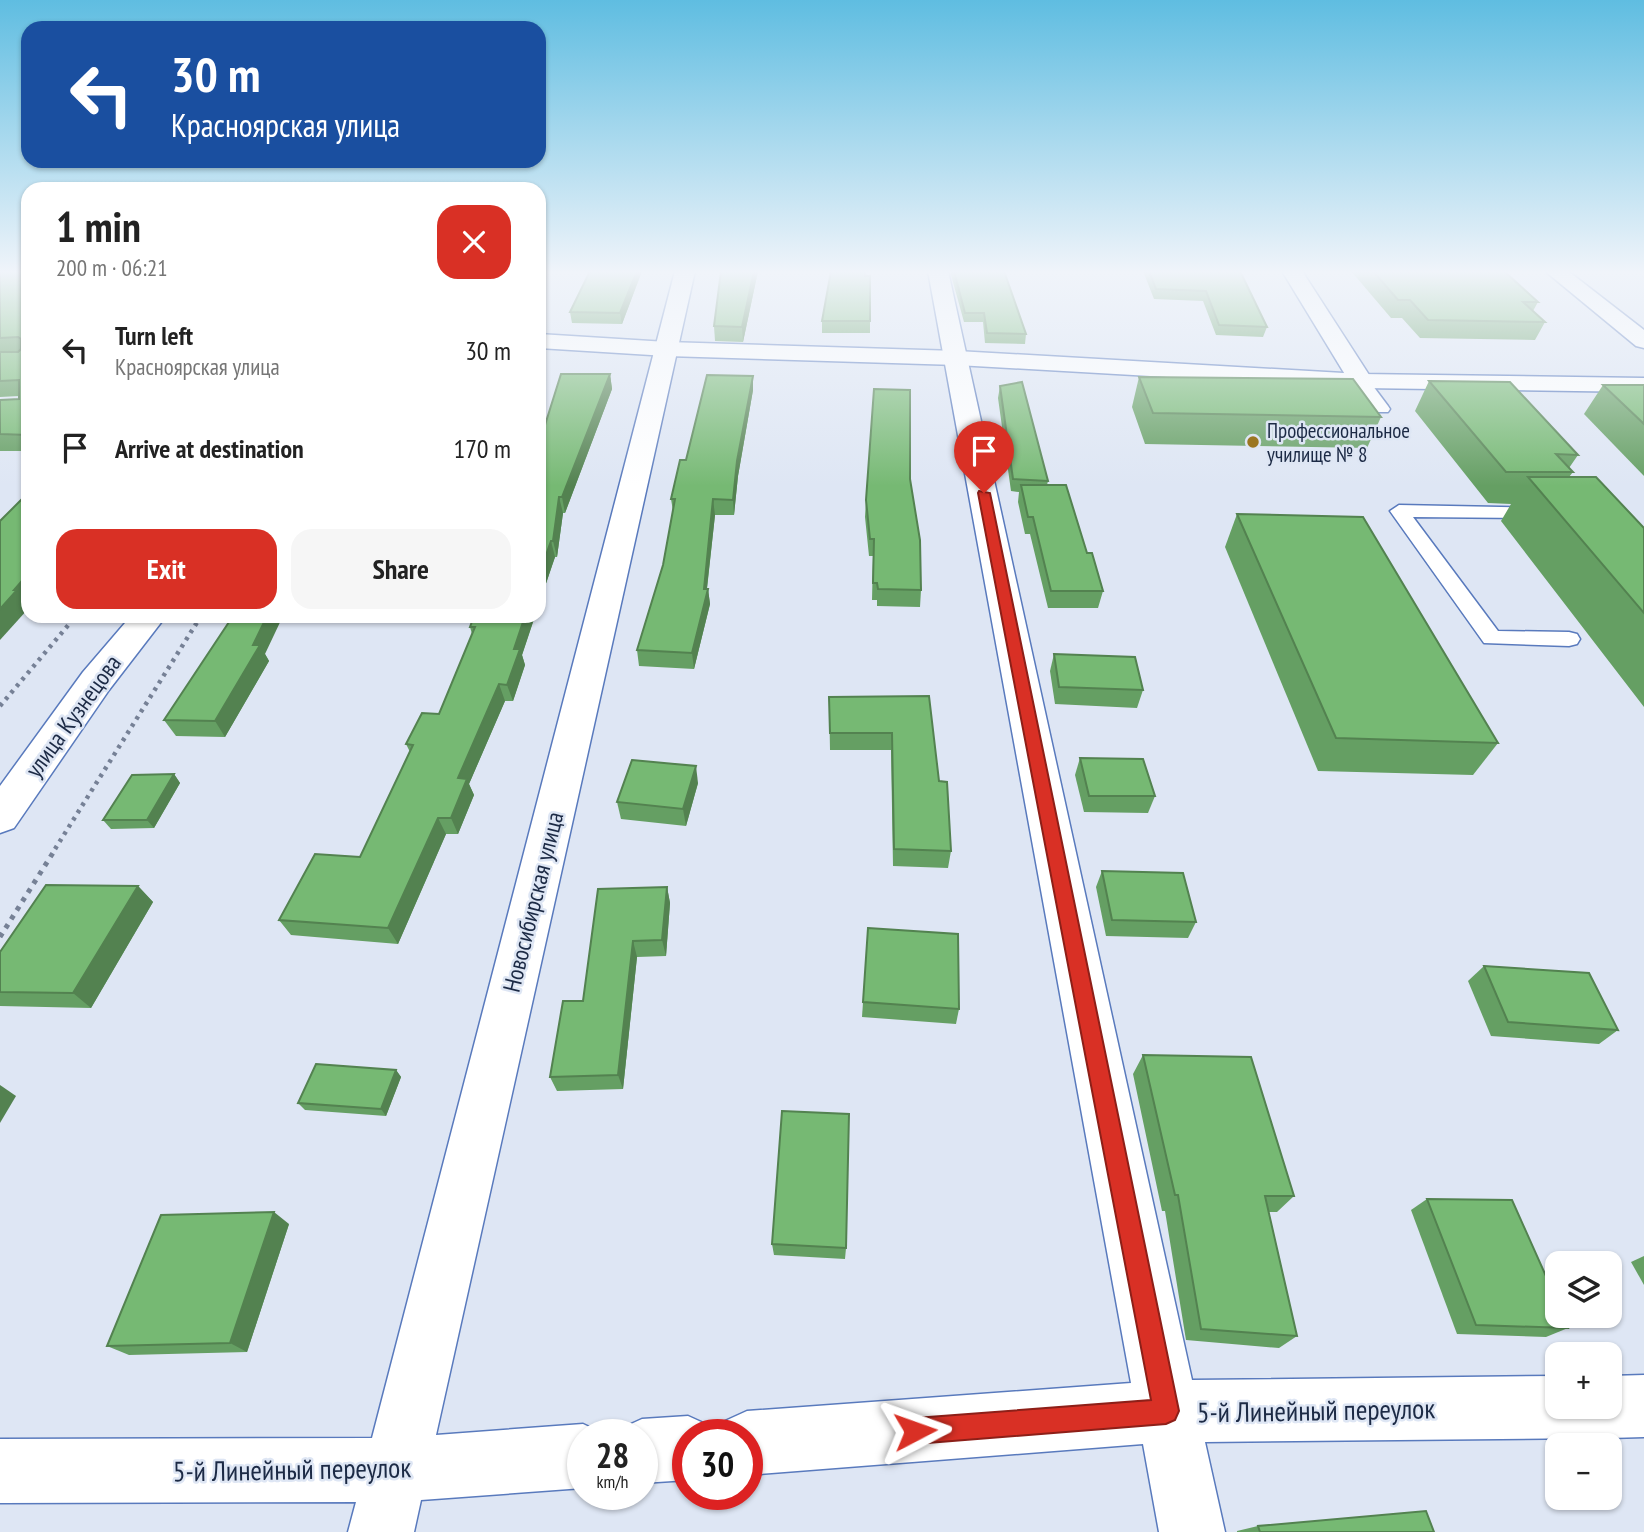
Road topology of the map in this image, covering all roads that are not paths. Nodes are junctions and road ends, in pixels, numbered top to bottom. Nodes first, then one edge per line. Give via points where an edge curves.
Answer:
1 (563, 342) edge
2 (669, 342) edge
3 (954, 342) edge
4 (1337, 342) edge
5 (667, 349) junction
6 (957, 358) junction
7 (1361, 381) junction
8 (1644, 385) edge
9 (1382, 409) dead end
10 (1556, 513) edge
11 (143, 623) edge
12 (1569, 639) dead end
13 (0, 817) edge
14 (1644, 1406) edge
15 (1545, 1407) edge
16 (1622, 1407) edge
17 (1166, 1411) junction
18 (763, 1442) edge
19 (567, 1457) edge
20 (395, 1470) junction
21 (0, 1471) edge
22 (381, 1532) edge
23 (1192, 1532) edge

1 - 5 street
2 - 5 street, Новосибирская улица
3 - 6 street
4 - 7 street
5 - 6 street
5 - 20 street, Новосибирская улица
6 - 7 street
6 - 17 street
7 - 8 street
7 - 9 lane
10 - 12 lane via 1399,511 1492,638
11 - 13 street, улица Кузнецова via 96,681
14 - 16 street
15 - 17 street, 5-й Линейный переулок
17 - 18 street, 5-й Линейный переулок
17 - 23 street
19 - 20 street, 5-й Линейный переулок
20 - 21 street, 5-й Линейный переулок
20 - 22 street, Новосибирская улица

